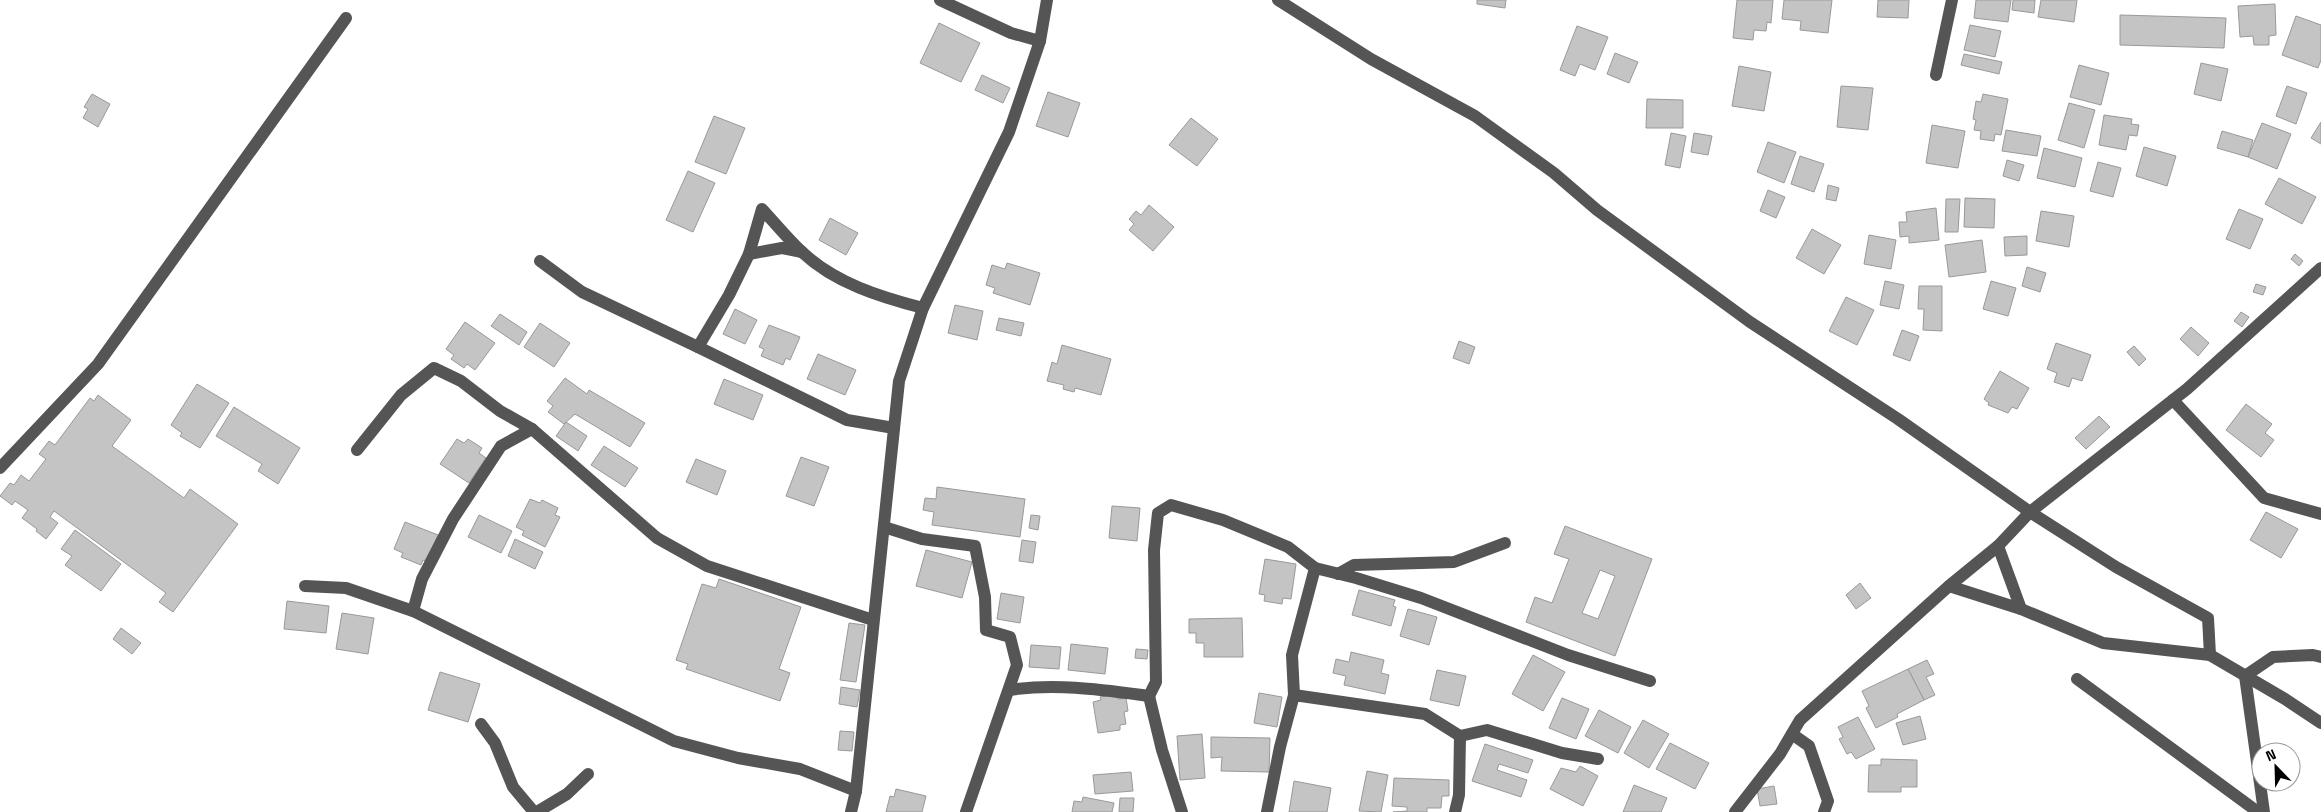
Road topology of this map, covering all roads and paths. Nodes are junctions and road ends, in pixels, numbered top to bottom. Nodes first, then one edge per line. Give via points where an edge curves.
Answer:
1 (940, 0) edge
2 (1048, 0) edge
3 (1278, 0) edge
4 (1952, 0) edge
5 (346, 18) dead end
6 (1040, 41) junction
7 (1936, 75) dead end
8 (802, 252) junction
9 (749, 254) junction
10 (540, 261) dead end
11 (2321, 268) edge
12 (923, 308) junction
13 (698, 347) junction
14 (2173, 400) junction
15 (894, 428) junction
16 (532, 429) junction
17 (357, 450) dead end
18 (0, 468) edge
19 (2030, 512) junction
20 (2321, 514) edge
21 (884, 527) junction
22 (1505, 543) dead end
23 (1998, 546) junction
24 (1314, 568) junction
25 (1338, 574) junction
26 (305, 586) dead end
27 (1949, 586) junction
28 (2021, 609) junction
29 (413, 611) junction
30 (873, 620) junction
31 (2210, 654) junction
32 (2321, 657) edge
33 (2245, 676) junction
34 (2077, 680) dead end
35 (1650, 681) dead end
36 (1010, 690) junction
37 (1294, 695) junction
38 (1150, 696) junction
39 (481, 724) dead end
40 (2321, 724) edge
41 (1792, 734) junction
42 (1460, 736) junction
43 (1598, 759) dead end
44 (588, 774) dead end
45 (856, 791) junction
46 (536, 812) edge
47 (851, 812) edge
48 (966, 812) edge
49 (1182, 812) edge
50 (1267, 812) edge
51 (1455, 812) edge
52 (1735, 812) edge
53 (1824, 812) edge
54 (2258, 812) edge
55 (2264, 812) edge

1 - 6 street via 1011,33
2 - 6 street
3 - 19 street via 1371,58 1474,116 1750,322 1898,419
4 - 7 street
5 - 18 street via 98,364
6 - 12 street via 1009,132
8 - 9 street via 782,248
8 - 9 street via 762,209
8 - 12 street via 834,276 883,298
9 - 13 street via 730,296
10 - 13 street via 582,292
11 - 14 street
12 - 15 street via 899,381
13 - 15 street via 847,420
14 - 19 street
14 - 20 street via 2264,498
15 - 21 street
16 - 17 street via 500,411 461,381 434,368 401,395
16 - 29 street via 501,446 453,519 422,579
16 - 30 street via 658,538 674,548 708,566
19 - 23 street
19 - 31 street via 2116,567 2208,618
21 - 30 street
21 - 36 street via 922,539 975,546 985,597 986,630 1010,637 1017,665
22 - 25 street via 1454,562 1354,565
23 - 27 street
23 - 28 street
24 - 25 street
24 - 37 street via 1292,655
24 - 38 street via 1288,547 1223,520 1171,505 1158,513 1154,550 1156,682
25 - 35 street via 1421,598 1568,655
26 - 29 street via 346,588
27 - 28 street
27 - 41 street via 1800,720
28 - 31 street via 2103,643
29 - 45 street via 674,741 738,758 800,769
30 - 45 street
31 - 33 street
32 - 33 street via 2313,654 2273,656
33 - 40 street
33 - 55 street
34 - 54 street
36 - 38 street via 1034,686 1081,687
36 - 48 street
37 - 42 street via 1425,714
37 - 50 street
38 - 49 street via 1162,750
39 - 46 street via 494,744 513,787
41 - 52 street
41 - 53 street via 1809,746 1828,801
42 - 43 street via 1487,730 1562,753
42 - 51 street via 1459,795
44 - 46 street via 567,794
45 - 47 street

